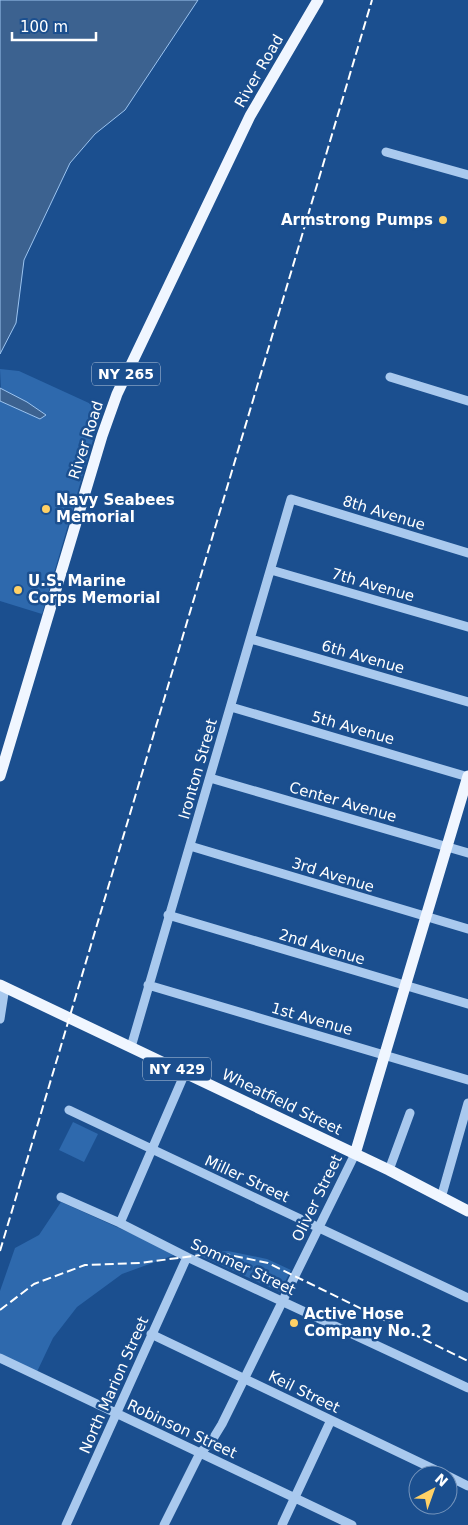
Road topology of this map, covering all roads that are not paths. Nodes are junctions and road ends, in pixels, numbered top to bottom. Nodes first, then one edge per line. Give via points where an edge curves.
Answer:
1 (318, 0) edge
2 (386, 152) dead end
3 (468, 175) edge
4 (390, 378) dead end
5 (468, 401) edge
6 (291, 499) joint
7 (468, 552) edge
8 (271, 570) junction
9 (468, 627) edge
10 (251, 639) junction
11 (468, 702) edge
12 (231, 707) junction
13 (0, 776) edge
14 (468, 776) edge
15 (210, 778) junction
16 (190, 846) junction
17 (447, 847) junction
18 (468, 853) edge
19 (168, 915) junction
20 (425, 917) junction
21 (468, 930) edge
22 (148, 985) junction
23 (2, 986) edge
24 (405, 986) junction
25 (468, 1004) edge
26 (0, 1018) edge
27 (131, 1047) junction
28 (384, 1055) junction
29 (185, 1073) junction
30 (468, 1080) edge
31 (468, 1103) edge
32 (68, 1110) dead end
33 (410, 1112) dead end
34 (465, 1126) edge
35 (152, 1150) junction
36 (355, 1154) junction
37 (389, 1170) junction
38 (61, 1197) dead end
39 (441, 1198) junction
40 (468, 1210) edge
41 (120, 1223) junction
42 (319, 1228) junction
43 (186, 1257) junction
44 (468, 1298) edge
45 (283, 1300) junction
46 (151, 1334) junction
47 (0, 1358) edge
48 (245, 1379) junction
49 (468, 1388) edge
50 (116, 1414) junction
51 (331, 1420) junction
52 (200, 1453) junction
53 (424, 1465) edge
54 (295, 1498) junction
55 (66, 1525) edge
56 (164, 1525) edge
57 (282, 1525) edge
58 (352, 1525) edge

1 - 13 main road, River Road / NY 265 via 250,116 117,394
2 - 3 street
4 - 5 street
6 - 7 street, 8th Avenue
6 - 8 street, Ironton Street
8 - 9 street, 7th Avenue
8 - 10 street, Ironton Street
10 - 11 street, 6th Avenue
10 - 12 street, Ironton Street
12 - 14 street, 5th Avenue
12 - 15 street, Ironton Street
14 - 17 main road, Oliver Street
15 - 16 street, Ironton Street
15 - 17 street, Center Avenue
16 - 19 street, Ironton Street
16 - 20 street, 3rd Avenue
17 - 18 street, Center Avenue
17 - 20 main road, Oliver Street
19 - 22 street, Ironton Street
19 - 24 street, 2nd Avenue
20 - 21 street, 3rd Avenue
20 - 24 main road, Oliver Street
22 - 27 street, Ironton Street
22 - 28 street, 1st Avenue
23 - 26 street
23 - 27 main road, Wheatfield Street / NY 429
24 - 25 street, 2nd Avenue
24 - 28 main road, Oliver Street
27 - 29 main road, Wheatfield Street / NY 429
28 - 30 street, 1st Avenue
28 - 36 main road, Oliver Street
29 - 35 street
29 - 36 main road, Wheatfield Street / NY 429
31 - 34 street
32 - 35 street, Miller Street
33 - 37 street
34 - 39 street
35 - 41 street
35 - 42 street, Miller Street
36 - 37 main road, Wheatfield Street
36 - 42 street, Oliver Street
37 - 39 main road, Wheatfield Street
38 - 41 street, Sommer Street
39 - 40 main road, Wheatfield Street
41 - 43 street, Sommer Street
42 - 44 street, Miller Street
42 - 45 street, Oliver Street
43 - 45 street, Sommer Street
43 - 46 street, North Marion Street
45 - 48 street, Oliver Street
45 - 49 street, Sommer Street
46 - 48 street, Keil Street
46 - 50 street, North Marion Street
47 - 50 street, Robinson Street
48 - 51 street, Keil Street
48 - 52 street, Oliver Street via 222,1424
50 - 52 street, Robinson Street
50 - 55 street, North Marion Street
51 - 53 street, Keil Street
51 - 54 street
52 - 54 street, Robinson Street
52 - 56 street, Oliver Street
54 - 57 street
54 - 58 street, Robinson Street

